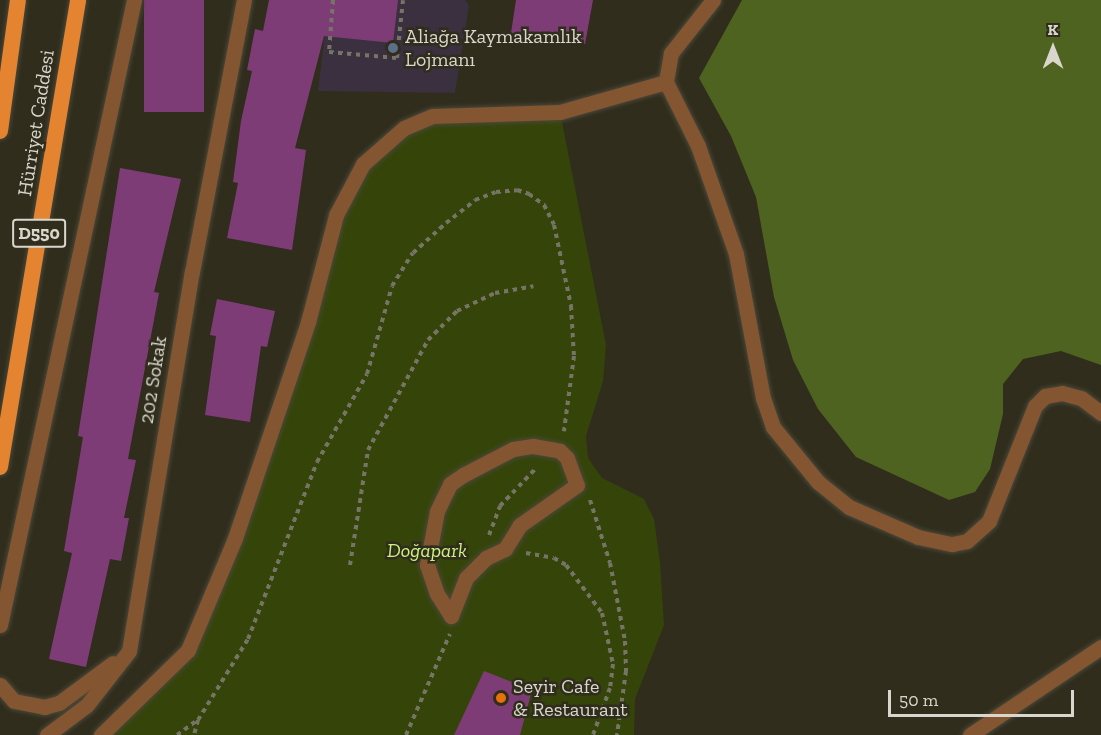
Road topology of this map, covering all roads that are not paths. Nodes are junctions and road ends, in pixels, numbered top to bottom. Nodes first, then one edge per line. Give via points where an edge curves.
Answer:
1 (18, 0) edge
2 (78, 0) edge
3 (134, 0) edge
4 (244, 0) edge
5 (713, 0) edge
6 (666, 82) junction
7 (0, 131) edge
8 (1101, 413) edge
9 (0, 467) edge
10 (454, 619) joint
11 (0, 625) edge
12 (1101, 647) edge
13 (129, 651) junction
14 (0, 686) edge
15 (47, 735) edge
16 (101, 735) edge
17 (970, 735) edge

1 - 7 highway, Hürriyet Caddesi
2 - 9 highway, Hürriyet Caddesi / D550
3 - 11 street
4 - 13 street, 202 Sokak via 192,272
5 - 6 street via 671,53
6 - 8 street via 698,146 736,254 763,398 773,427 818,482 849,507 918,537 952,544 967,541 989,521 1029,422 1045,396 1062,393 1081,398
6 - 16 street via 560,112 432,116 404,128 363,164 336,215 308,322 239,527 188,650
10 - 10 street via 466,578 486,558 505,549 520,525 577,485 567,458 560,451 533,446 513,449 450,484 437,511 427,565 437,594
12 - 17 street
13 - 14 street via 59,703 44,707 14,701
13 - 15 street, 202 Sokak via 87,705

